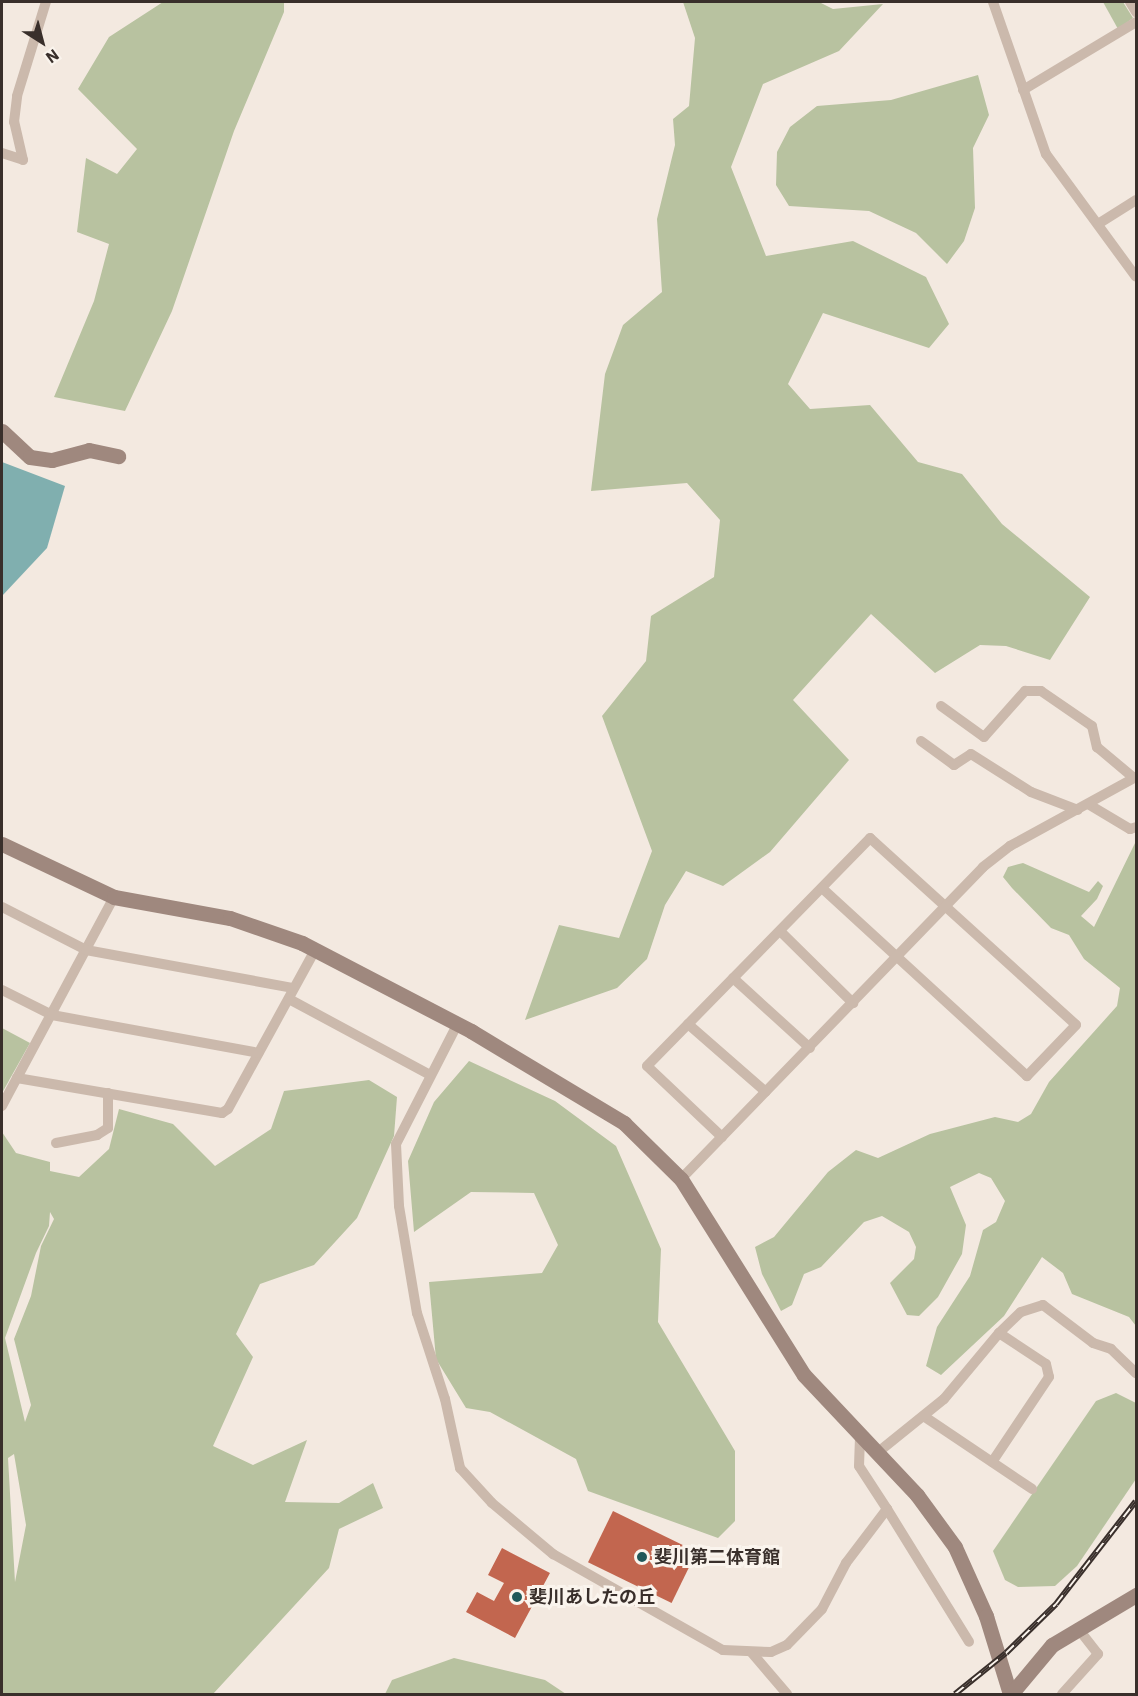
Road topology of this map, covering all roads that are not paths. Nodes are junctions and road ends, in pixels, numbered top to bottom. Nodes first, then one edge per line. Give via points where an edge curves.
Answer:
1 (46, 2) edge
2 (993, 2) edge
3 (1130, 2) edge
4 (1137, 12) edge
5 (1137, 22) edge
6 (1023, 90) junction
7 (2, 153) edge
8 (1137, 200) edge
9 (1098, 224) junction
10 (1137, 277) edge
11 (2, 431) edge
12 (118, 456) dead end
13 (940, 706) dead end
14 (984, 737) junction
15 (921, 741) dead end
16 (971, 754) junction
17 (1135, 777) edge
18 (1091, 809) junction
19 (1137, 827) edge
20 (2, 844) edge
21 (822, 888) junction
22 (114, 897) junction
23 (947, 906) junction
24 (2, 907) edge
25 (780, 931) junction
26 (86, 950) junction
27 (315, 950) junction
28 (898, 957) junction
29 (733, 978) junction
30 (2, 990) edge
31 (292, 993) junction
32 (854, 1003) junction
33 (52, 1015) junction
34 (458, 1023) junction
35 (688, 1024) junction
36 (810, 1048) junction
37 (259, 1053) junction
38 (428, 1074) junction
39 (17, 1078) junction
40 (766, 1092) junction
41 (108, 1093) junction
42 (2, 1106) edge
43 (722, 1137) junction
44 (56, 1143) dead end
45 (681, 1179) junction
46 (999, 1333) junction
47 (1137, 1373) edge
48 (925, 1417) junction
49 (860, 1437) junction
50 (877, 1453) junction
51 (992, 1462) junction
52 (1032, 1489) dead end
53 (887, 1509) junction
54 (1137, 1596) edge
55 (1078, 1628) junction
56 (969, 1642) dead end
57 (752, 1653) junction
58 (787, 1695) edge
59 (1011, 1695) edge
60 (1062, 1695) edge

1 - 7 street via 17,96 14,122 23,160
2 - 6 street
3 - 4 street
5 - 6 street
6 - 9 street via 1046,154
8 - 9 street
9 - 10 street
11 - 12 street via 30,457 52,460 89,450
13 - 14 street
14 - 16 street
14 - 17 street via 1025,692 1041,692 1092,726 1097,747
15 - 16 street via 954,765
16 - 18 street via 1031,792
17 - 18 street
18 - 19 street via 1130,829
18 - 23 street via 1010,846
20 - 22 street
21 - 23 street via 870,838
21 - 25 street
21 - 28 street
22 - 26 street
22 - 27 street via 230,918 270,929
23 - 28 street
23 - 28 street via 1076,1024 1026,1076
24 - 26 street
25 - 29 street
25 - 32 street
26 - 31 street
26 - 33 street
27 - 31 street
27 - 34 street
28 - 32 street
29 - 35 street
29 - 36 street
30 - 33 street
31 - 37 street
31 - 38 street
32 - 36 street
33 - 37 street
33 - 39 street
34 - 38 street
34 - 45 street via 624,1123
35 - 40 street
35 - 43 street via 647,1066
36 - 40 street
37 - 41 street via 228,1109 222,1113
38 - 57 street via 396,1144 399,1206 417,1313 445,1399 460,1468 492,1503 553,1554 723,1650
39 - 41 street
39 - 42 street
40 - 43 street
41 - 44 street via 108,1128 97,1135
43 - 45 street
45 - 49 street via 783,1346
46 - 47 street via 1021,1312 1043,1305 1093,1343 1111,1349
46 - 48 street
46 - 51 street via 1046,1364 1048,1377
48 - 50 street
48 - 51 street
49 - 50 street
49 - 53 street via 860,1466
50 - 59 street via 917,1495 955,1547 986,1616
51 - 52 street
53 - 56 street
53 - 57 street via 846,1563 822,1609 787,1645
54 - 55 street
55 - 59 street via 1052,1645 1019,1679
55 - 60 street via 1098,1654
57 - 58 street

